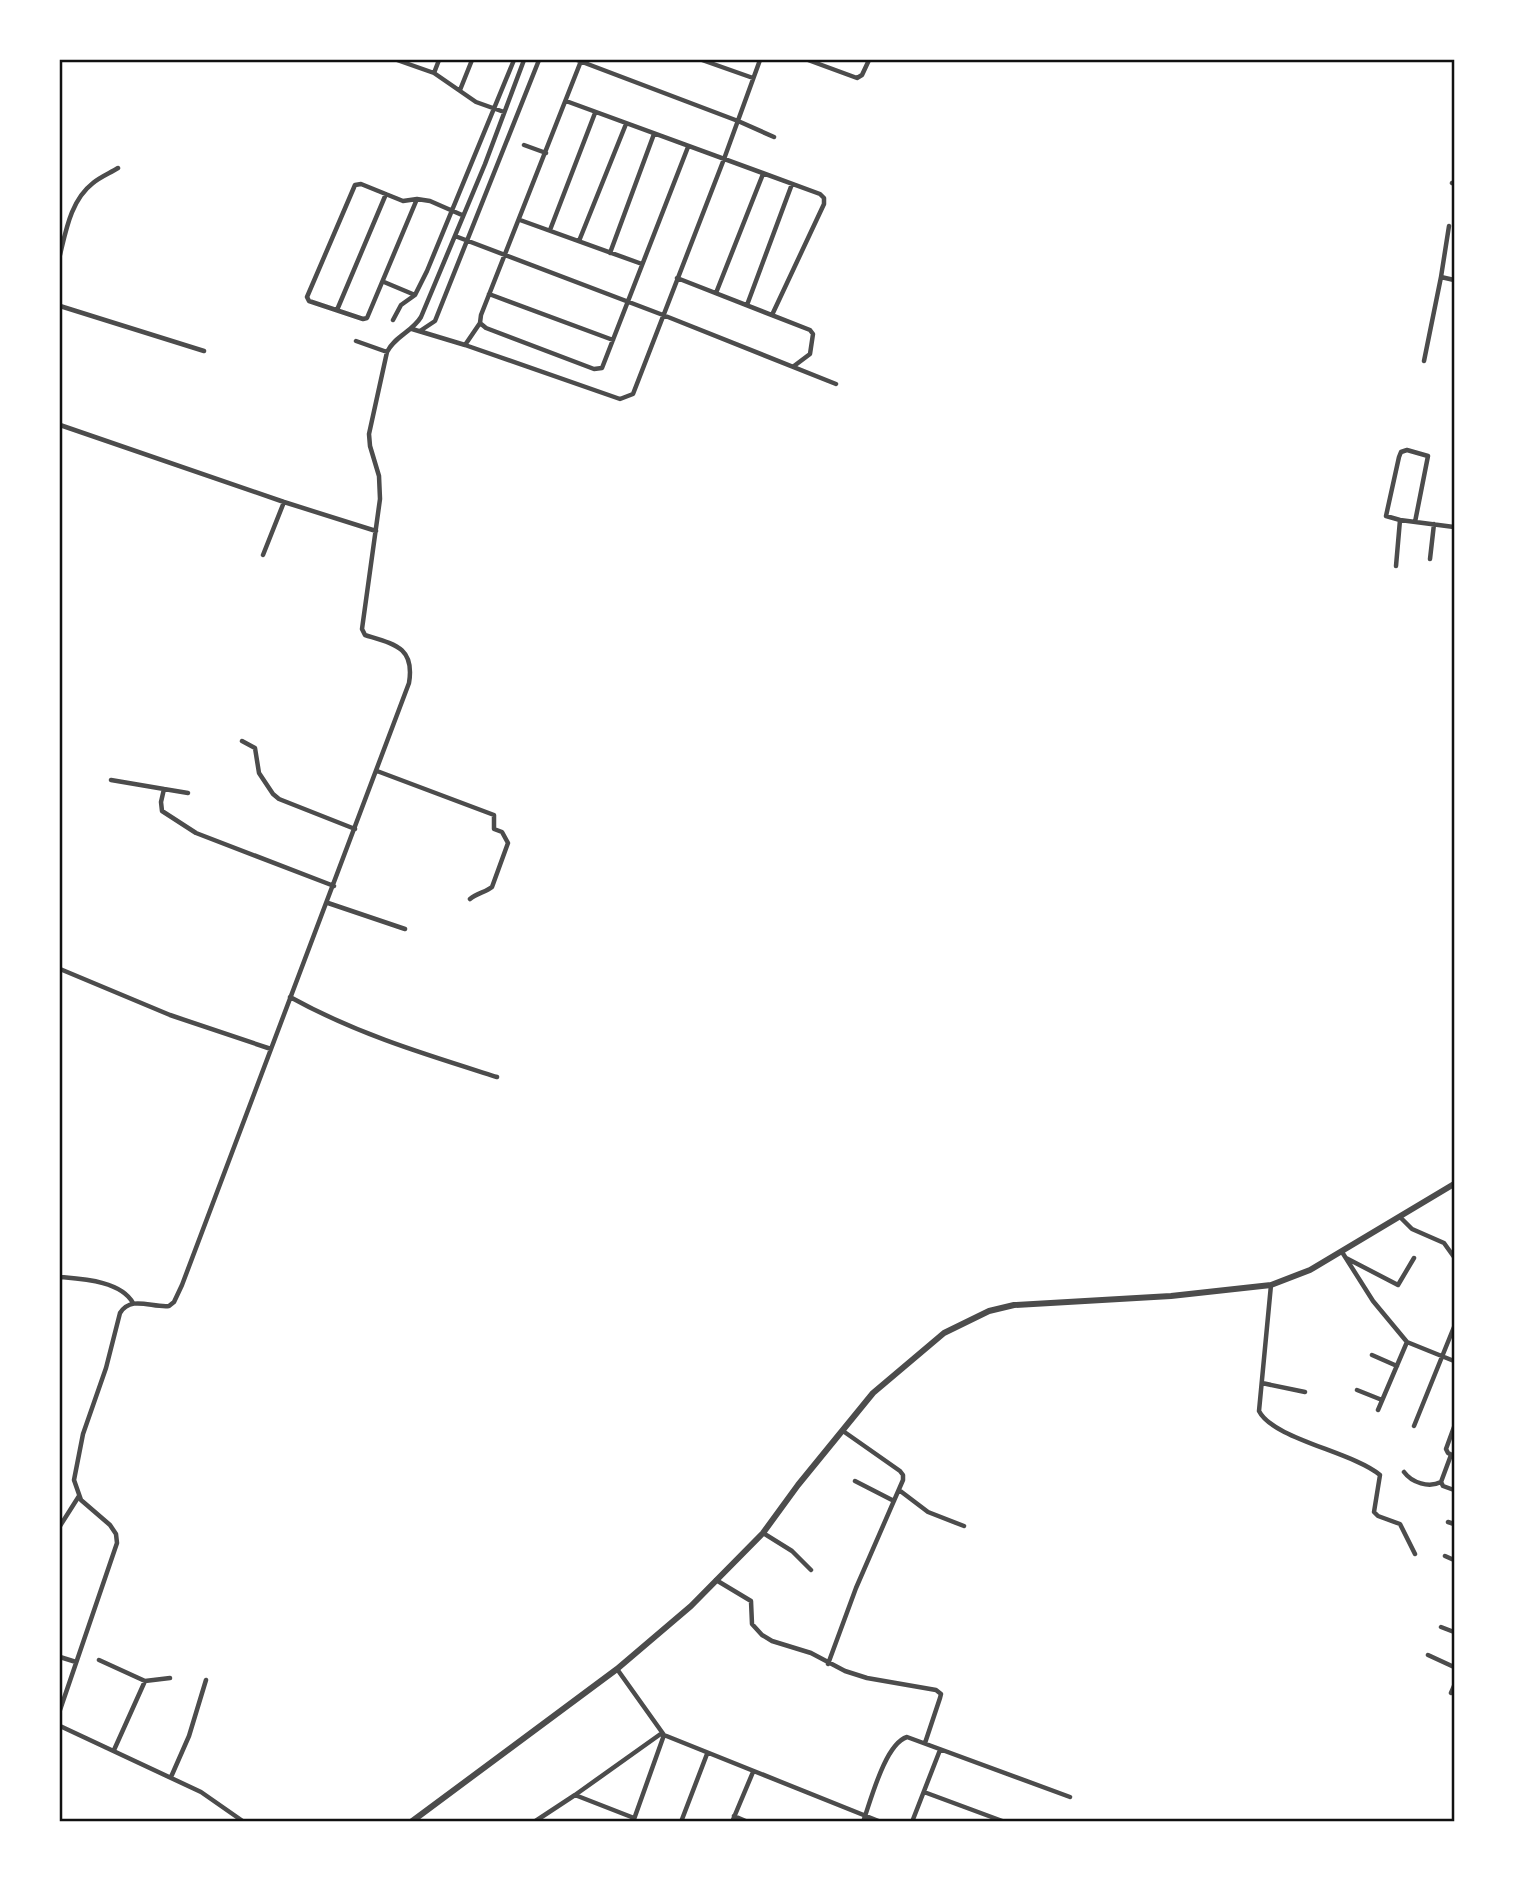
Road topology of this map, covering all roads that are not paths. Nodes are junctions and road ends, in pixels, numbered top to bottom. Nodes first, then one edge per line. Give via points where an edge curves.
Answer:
1 (399, 60) edge
2 (439, 60) edge
3 (472, 60) edge
4 (514, 60) edge
5 (524, 60) edge
6 (539, 60) edge
7 (579, 60) edge
8 (702, 60) edge
9 (760, 60) edge
10 (808, 60) edge
11 (869, 60) edge
12 (715, 62) edge
13 (434, 73) junction
14 (753, 78) junction
15 (460, 90) junction
16 (566, 101) junction
17 (495, 109) junction
18 (505, 112) junction
19 (595, 113) junction
20 (501, 121) junction
21 (738, 121) junction
22 (626, 124) junction
23 (513, 126) junction
24 (654, 134) junction
25 (774, 137) dead end
26 (524, 145) dead end
27 (688, 146) junction
28 (546, 153) junction
29 (724, 159) junction
30 (118, 168) dead end
31 (763, 174) junction
32 (792, 184) junction
33 (386, 194) junction
34 (416, 199) junction
35 (452, 211) junction
36 (462, 215) junction
37 (520, 220) junction
38 (1449, 226) dead end
39 (550, 230) junction
40 (455, 236) junction
41 (466, 240) junction
42 (440, 241) junction
43 (579, 241) junction
44 (451, 245) junction
45 (610, 253) junction
46 (60, 255) edge
47 (505, 255) junction
48 (642, 264) junction
49 (677, 278) junction
50 (1441, 278) junction
51 (1454, 280) edge
52 (384, 282) junction
53 (716, 293) junction
54 (489, 294) junction
55 (415, 295) junction
56 (627, 301) junction
57 (747, 305) junction
58 (60, 306) edge
59 (337, 310) junction
60 (663, 315) junction
61 (772, 315) junction
62 (393, 320) dead end
63 (480, 323) junction
64 (412, 329) junction
65 (420, 331) junction
66 (613, 340) junction
67 (356, 341) dead end
68 (465, 345) junction
69 (204, 351) dead end
70 (387, 352) junction
71 (1424, 361) dead end
72 (794, 367) junction
73 (836, 384) dead end
74 (60, 425) edge
75 (284, 502) junction
76 (1400, 520) junction
77 (1415, 522) junction
78 (1433, 524) junction
79 (1454, 527) edge
80 (376, 531) junction
81 (263, 555) dead end
82 (1430, 559) dead end
83 (1396, 566) dead end
84 (242, 741) dead end
85 (377, 771) junction
86 (111, 780) dead end
87 (164, 789) junction
88 (188, 793) dead end
89 (355, 829) junction
90 (334, 886) junction
91 (470, 899) dead end
92 (328, 902) junction
93 (405, 929) dead end
94 (60, 969) edge
95 (290, 997) junction
96 (271, 1049) junction
97 (497, 1077) dead end
98 (1454, 1184) edge
99 (1401, 1217) junction
100 (1344, 1254) junction
101 (1454, 1257) edge
102 (1413, 1258) dead end
103 (60, 1278) edge
104 (1271, 1285) junction
105 (133, 1303) junction
106 (1454, 1327) edge
107 (1407, 1342) junction
108 (1372, 1355) dead end
109 (1442, 1356) junction
110 (1454, 1361) edge
111 (1397, 1366) junction
112 (1261, 1383) junction
113 (1357, 1390) dead end
114 (1305, 1392) dead end
115 (1382, 1400) junction
116 (1378, 1410) dead end
117 (1414, 1426) dead end
118 (1454, 1427) edge
119 (843, 1431) junction
120 (1453, 1455) edge
121 (1404, 1472) dead end
122 (855, 1481) dead end
123 (1441, 1482) junction
124 (899, 1490) junction
125 (1454, 1490) edge
126 (79, 1496) junction
127 (894, 1501) junction
128 (1448, 1522) dead end
129 (1454, 1524) edge
130 (60, 1525) edge
131 (964, 1527) dead end
132 (763, 1533) junction
133 (1415, 1554) dead end
134 (1445, 1556) dead end
135 (1454, 1560) edge
136 (811, 1570) dead end
137 (716, 1580) junction
138 (1441, 1627) dead end
139 (1454, 1632) edge
140 (1428, 1655) dead end
141 (60, 1657) edge
142 (99, 1660) dead end
143 (76, 1662) junction
144 (828, 1664) junction
145 (1454, 1667) edge
146 (617, 1669) junction
147 (170, 1678) dead end
148 (206, 1680) dead end
149 (145, 1681) junction
150 (1454, 1686) edge
151 (1451, 1693) dead end
152 (60, 1710) edge
153 (60, 1726) edge
154 (663, 1734) junction
155 (925, 1743) junction
156 (114, 1750) junction
157 (940, 1750) junction
158 (707, 1754) junction
159 (752, 1772) junction
160 (171, 1777) junction
161 (924, 1792) junction
162 (575, 1795) junction
163 (1070, 1797) dead end
164 (866, 1815) junction
165 (420, 1819) edge
166 (733, 1819) edge
167 (541, 1820) edge
168 (633, 1820) edge
169 (244, 1822) edge
170 (411, 1822) edge
171 (534, 1822) edge
172 (681, 1822) edge
173 (748, 1822) edge
174 (863, 1822) edge
175 (881, 1822) edge
176 (912, 1822) edge
177 (1005, 1822) edge

1 - 13 street
2 - 13 street
3 - 15 street
4 - 17 street
5 - 18 street
6 - 23 street
7 - 16 street
7 - 21 street
8 - 12 street
9 - 14 street
10 - 11 street via 857,78
12 - 14 street
13 - 15 street
14 - 21 street
15 - 17 street
16 - 19 street
16 - 28 street
17 - 18 street
17 - 35 street
18 - 20 street
19 - 22 street
19 - 39 street
20 - 23 street
20 - 36 street
21 - 25 street
21 - 29 street
22 - 24 street
22 - 43 street
23 - 41 street
24 - 27 street
24 - 45 street
26 - 28 street
27 - 29 street
27 - 48 street
28 - 37 street
29 - 31 street
29 - 49 street
30 - 46 street via 81,195
31 - 32 street
31 - 53 street
32 - 57 street
32 - 61 street via 820,194 824,204
33 - 34 street via 403,201
33 - 59 street
33 - 59 street via 361,184 352,190 307,297
34 - 35 street
34 - 52 street
35 - 36 street
35 - 42 street
36 - 40 street
37 - 39 street
37 - 47 street
38 - 50 street
39 - 43 street
40 - 41 street
40 - 44 street
41 - 47 street
41 - 65 street via 435,321
42 - 44 street
42 - 55 street
43 - 45 street
44 - 64 street
45 - 48 street
47 - 54 street
47 - 56 street
48 - 56 street
49 - 53 street
49 - 60 street
50 - 51 street
50 - 71 street
52 - 55 street
52 - 59 street via 367,318
53 - 57 street
54 - 63 street
54 - 66 street
55 - 62 street via 401,305
56 - 60 street
56 - 66 street
57 - 61 street
58 - 69 street
60 - 68 street via 633,394 620,399
60 - 72 street
61 - 72 street via 813,334 810,354
63 - 66 street via 594,369 601,368
63 - 68 street
64 - 65 street
64 - 70 street
65 - 68 street
67 - 70 street
70 - 80 street via 369,434 379,476
72 - 73 street
74 - 75 street
75 - 80 street
75 - 81 street
76 - 77 street
76 - 77 street via 1386,512 1399,457 1407,450 1428,456
76 - 83 street
77 - 78 street
78 - 79 street
78 - 82 street
80 - 85 street via 362,629 365,635 402,649 412,669
84 - 89 street via 255,748 259,773 279,799
85 - 89 street
85 - 91 street via 494,815 494,829 502,832 508,843 492,887
86 - 87 street
87 - 88 street
87 - 90 street via 162,811 196,833
89 - 90 street
90 - 92 street
92 - 93 street
92 - 95 street
94 - 96 street via 170,1015
95 - 96 street
95 - 97 street via 379,1040
96 - 105 street via 174,1302 163,1307
98 - 99 street
99 - 100 street
99 - 101 street via 1412,1229 1444,1243
100 - 102 street via 1398,1285
100 - 104 street
100 - 107 street via 1373,1301
103 - 105 street via 117,1289
104 - 112 street
104 - 119 street via 1014,1305 989,1311 944,1334 907,1362 873,1393
105 - 126 street via 120,1313 83,1434 74,1480
106 - 109 street
107 - 109 street
107 - 111 street
108 - 111 street
109 - 110 street
109 - 117 street
111 - 115 street
112 - 114 street
112 - 133 street via 1259,1411 1263,1420 1380,1475 1374,1512 1400,1524
113 - 115 street
115 - 116 street
118 - 120 street via 1446,1449
119 - 124 street via 900,1471
119 - 132 street
120 - 123 street
121 - 123 street via 1418,1482
122 - 127 street
123 - 125 street
124 - 127 street
124 - 131 street via 928,1512
126 - 130 street
126 - 143 street via 110,1525 117,1543
127 - 144 street
128 - 129 street
132 - 136 street via 793,1551
132 - 137 street
134 - 135 street
137 - 144 street via 751,1601 752,1624 762,1635
137 - 146 street
138 - 139 street
140 - 145 street
141 - 143 street
142 - 149 street
143 - 152 street
144 - 155 street via 867,1678 941,1694
146 - 154 street
146 - 165 street
147 - 149 street
148 - 160 street
149 - 156 street
150 - 151 street
153 - 156 street
154 - 158 street
154 - 162 street
154 - 168 street
155 - 157 street
155 - 164 street via 907,1737 899,1740
156 - 160 street
157 - 161 street
157 - 163 street
158 - 159 street
158 - 172 street
159 - 164 street
159 - 166 street
160 - 169 street
161 - 176 street
161 - 177 street
162 - 167 street
162 - 168 street
164 - 174 street
164 - 175 street
165 - 170 street
166 - 173 street
167 - 171 street

